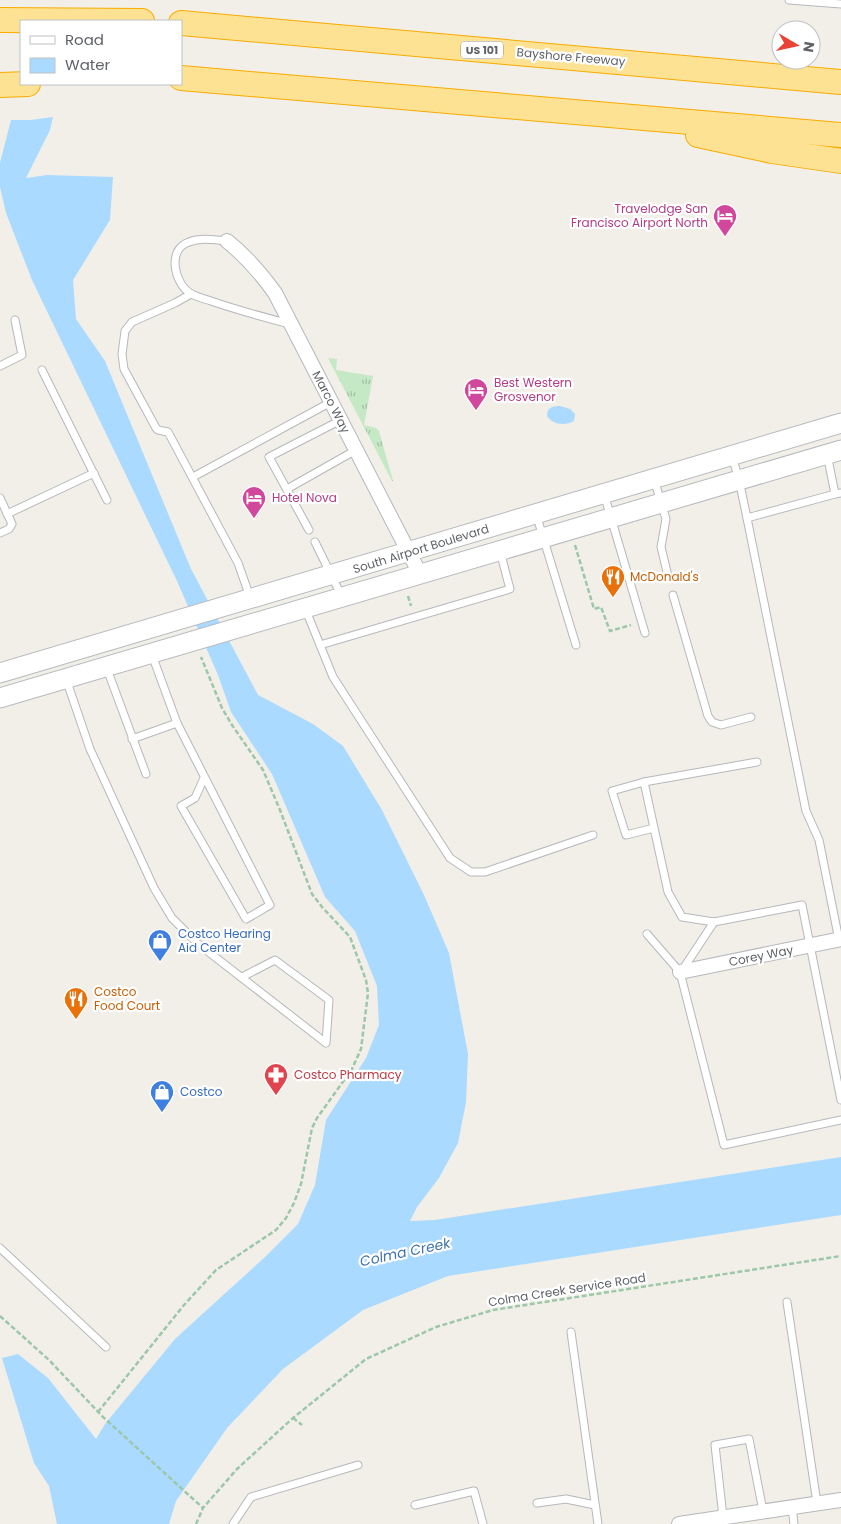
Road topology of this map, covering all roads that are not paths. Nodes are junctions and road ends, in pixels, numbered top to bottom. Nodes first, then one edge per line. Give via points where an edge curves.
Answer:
1 (789, 0) edge
2 (841, 4) edge
3 (0, 20) edge
4 (20, 20) edge
5 (182, 23) edge
6 (841, 68) edge
7 (709, 70) junction
8 (0, 73) edge
9 (20, 73) edge
10 (182, 79) edge
11 (841, 82) edge
12 (20, 84) edge
13 (0, 85) edge
14 (601, 114) junction
15 (841, 135) edge
16 (841, 161) edge
17 (227, 241) joint
18 (190, 294) junction
19 (15, 320) dead end
20 (290, 324) junction
21 (0, 366) edge
22 (42, 370) dead end
23 (331, 402) junction
24 (341, 420) junction
25 (841, 423) edge
26 (356, 450) junction
27 (834, 452) edge
28 (732, 456) junction
29 (94, 473) junction
30 (193, 477) junction
31 (654, 479) junction
32 (739, 480) junction
33 (287, 489) junction
34 (838, 493) edge
35 (604, 494) junction
36 (0, 498) edge
37 (107, 500) dead end
38 (661, 503) junction
39 (7, 514) junction
40 (536, 514) junction
41 (610, 518) junction
42 (747, 518) junction
43 (309, 530) dead end
44 (0, 534) edge
45 (543, 538) junction
46 (315, 542) dead end
47 (500, 550) junction
48 (409, 552) junction
49 (420, 574) junction
50 (331, 575) junction
51 (668, 576) dead end
52 (674, 595) dead end
53 (342, 597) junction
54 (250, 600) junction
55 (305, 608) junction
56 (645, 633) dead end
57 (320, 645) junction
58 (576, 646) dead end
59 (152, 653) junction
60 (106, 666) junction
61 (0, 673) edge
62 (66, 678) junction
63 (0, 698) edge
64 (751, 718) dead end
65 (176, 723) junction
66 (132, 739) junction
67 (757, 762) dead end
68 (146, 774) dead end
69 (204, 778) junction
70 (644, 782) junction
71 (654, 828) junction
72 (593, 835) dead end
73 (714, 922) junction
74 (647, 934) dead end
75 (840, 940) edge
76 (810, 946) junction
77 (680, 972) junction
78 (242, 977) junction
79 (841, 1054) edge
80 (832, 1056) junction
81 (841, 1100) edge
82 (841, 1120) edge
83 (0, 1248) edge
84 (787, 1302) dead end
85 (571, 1332) dead end
86 (106, 1347) dead end
87 (358, 1465) dead end
88 (841, 1500) edge
89 (537, 1503) dead end
90 (817, 1503) junction
91 (841, 1503) edge
92 (414, 1505) dead end
93 (595, 1505) junction
94 (792, 1507) junction
95 (763, 1511) junction
96 (723, 1517) junction
97 (233, 1524) edge
98 (483, 1524) edge
99 (598, 1524) edge
100 (679, 1524) edge
101 (794, 1524) edge

1 - 2 lane
3 - 4 highway
5 - 7 highway, Bayshore Freeway / US 101
6 - 7 highway
7 - 11 highway, Bayshore Freeway / US 101
8 - 9 highway
10 - 14 highway
12 - 13 highway
14 - 15 highway
14 - 16 highway via 772,151
17 - 18 lane via 201,239 187,242 179,249 175,257 176,274
17 - 20 street, Marco Way via 261,273
18 - 20 lane
18 - 30 lane via 132,322 125,331 122,354 124,369 156,428 168,432
19 - 21 lane via 22,354
20 - 23 street, Marco Way
22 - 29 lane
23 - 24 street, Marco Way
23 - 30 lane
24 - 26 street, Marco Way
24 - 33 lane via 269,458
25 - 28 street, South Airport Boulevard
26 - 33 lane
26 - 48 street, Marco Way
27 - 32 street, South Airport Boulevard
27 - 34 lane
28 - 31 street, South Airport Boulevard
28 - 32 lane
29 - 37 lane
29 - 39 lane
30 - 54 lane via 238,563
31 - 35 street, South Airport Boulevard
31 - 38 lane
32 - 38 street, South Airport Boulevard
32 - 42 lane
33 - 43 lane
34 - 42 lane
35 - 40 street, South Airport Boulevard
35 - 41 lane
36 - 39 lane
38 - 41 street, South Airport Boulevard
38 - 51 lane via 666,519 661,547
39 - 44 lane via 11,526
40 - 45 lane
40 - 48 street, South Airport Boulevard
41 - 45 street, South Airport Boulevard
41 - 56 lane
42 - 75 lane via 806,811 819,840
45 - 47 street, South Airport Boulevard
45 - 58 lane
46 - 50 lane
47 - 49 street, South Airport Boulevard
47 - 57 lane via 510,589
48 - 49 street, Marco Way
48 - 50 street, South Airport Boulevard
49 - 53 street, South Airport Boulevard
50 - 53 lane
50 - 54 street, South Airport Boulevard
52 - 64 lane via 708,716 712,722 722,725
53 - 55 street, South Airport Boulevard
54 - 61 street, South Airport Boulevard
55 - 57 lane
55 - 59 street, South Airport Boulevard via 234,629 199,646
57 - 72 lane via 333,677 450,858 472,872 485,872
59 - 60 street, South Airport Boulevard
59 - 65 lane
60 - 62 street, South Airport Boulevard
60 - 66 lane
62 - 63 street, South Airport Boulevard
62 - 78 lane via 90,748 161,902 184,931
65 - 66 lane
65 - 69 lane
66 - 68 lane
67 - 70 lane
69 - 69 lane via 195,798 182,806 246,919 270,905
70 - 71 lane
70 - 71 lane via 612,791 626,835
71 - 73 lane via 668,892 682,918
73 - 76 lane via 802,905
73 - 77 lane
74 - 77 lane
75 - 76 street, Corey Way
76 - 77 street, Corey Way
76 - 80 lane
77 - 82 lane via 724,1145
78 - 78 lane via 303,1025 326,1044 329,1000 275,960
79 - 80 lane
80 - 81 lane
83 - 86 lane
84 - 90 lane
85 - 93 lane
87 - 97 lane via 251,1497
88 - 90 street
88 - 91 lane
89 - 93 lane via 566,1499
90 - 94 street
92 - 98 lane via 474,1492
93 - 99 lane
94 - 95 street
94 - 101 lane
95 - 96 street
95 - 96 lane via 749,1439 714,1445
96 - 100 street

